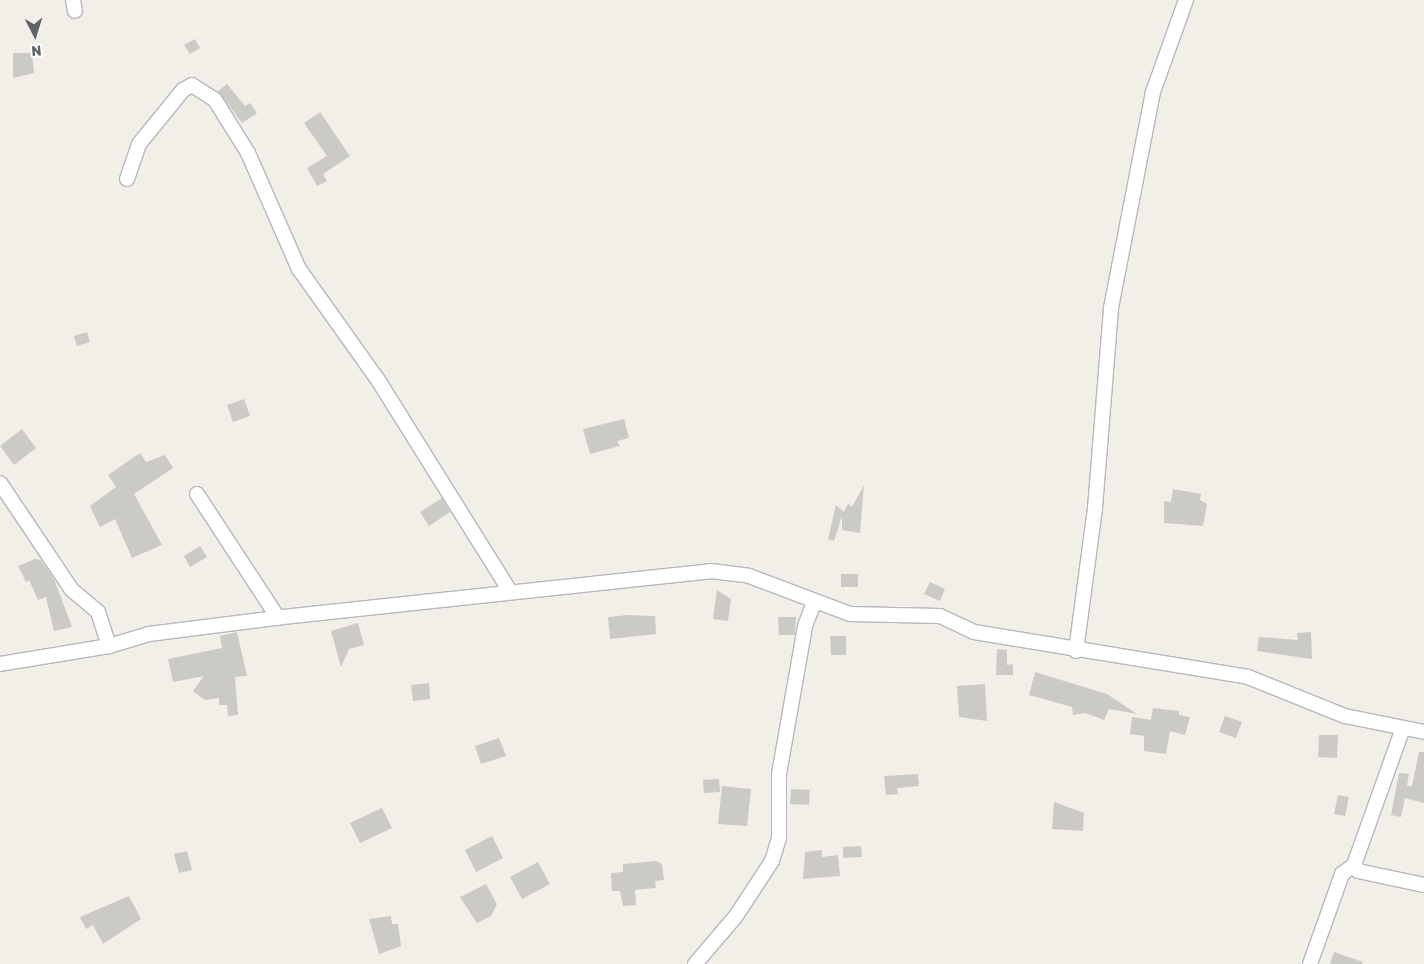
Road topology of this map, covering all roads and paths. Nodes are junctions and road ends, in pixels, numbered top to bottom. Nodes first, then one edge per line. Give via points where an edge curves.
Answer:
1 (1186, 0) edge
2 (127, 179) dead end
3 (0, 483) edge
4 (197, 494) dead end
5 (510, 591) junction
6 (814, 602) junction
7 (278, 618) junction
8 (109, 646) junction
9 (1076, 651) junction
10 (0, 664) edge
11 (1403, 728) junction
12 (1424, 732) edge
13 (1354, 865) junction
14 (1424, 886) edge
15 (695, 964) edge
16 (1310, 964) edge

1 - 9 street via 1153,92 1111,308 1099,471
2 - 5 street via 139,144 183,90 192,85 215,100 248,153 298,269 378,380
3 - 8 street via 72,590 98,612
4 - 7 street
5 - 6 street via 711,571 749,576
5 - 7 street
6 - 9 street via 866,617 940,616 974,632
6 - 15 street via 805,626 779,774 779,838 772,861 736,916
7 - 8 street via 150,634
8 - 10 street
9 - 11 street via 1248,677 1345,716
11 - 12 street
11 - 13 street
13 - 14 street via 1358,871
13 - 16 street via 1342,874

